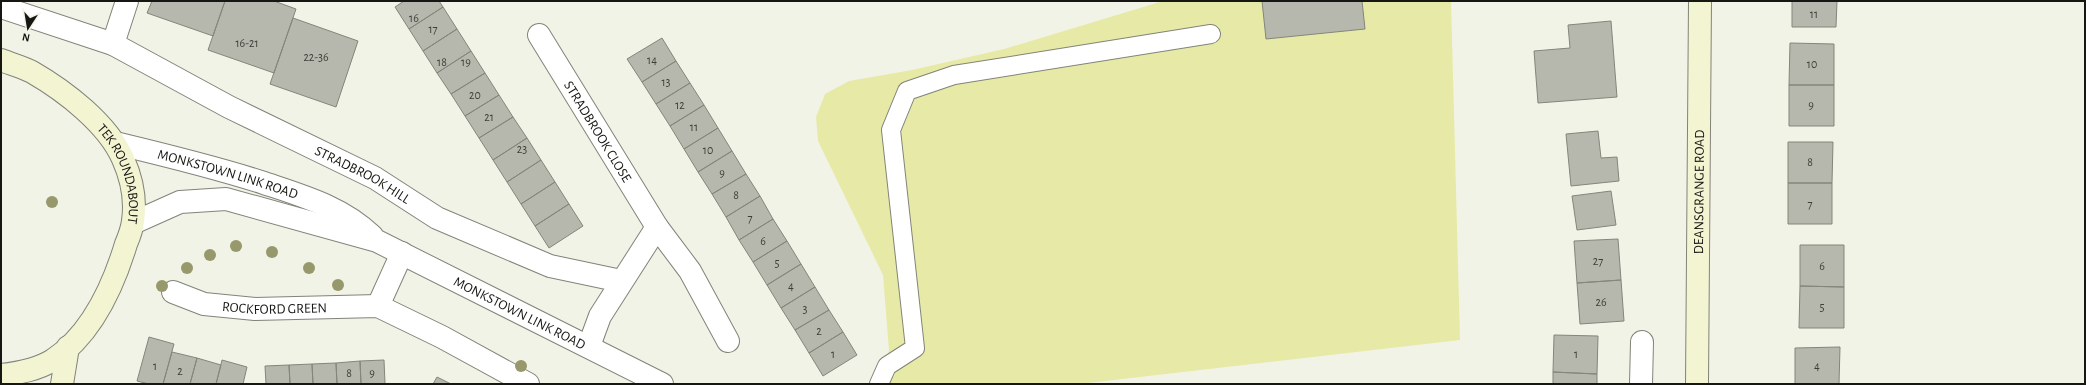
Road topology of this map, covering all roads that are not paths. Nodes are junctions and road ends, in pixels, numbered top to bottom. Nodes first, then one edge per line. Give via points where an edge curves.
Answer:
1 (127, 1) edge
2 (1700, 1) edge
3 (1, 7) edge
4 (1211, 34) dead end
5 (539, 35) dead end
6 (113, 44) junction
7 (1, 60) edge
8 (115, 143) junction
9 (133, 223) junction
10 (657, 227) junction
11 (377, 241) junction
12 (402, 253) junction
13 (621, 281) junction
14 (173, 292) dead end
15 (378, 306) junction
16 (728, 341) dead end
17 (1642, 342) dead end
18 (589, 346) junction
19 (68, 347) junction
20 (1, 375) edge
21 (62, 384) edge
22 (528, 384) edge
23 (662, 384) edge
24 (879, 384) edge
25 (1641, 384) edge
26 (1697, 384) edge

1 - 6 street
2 - 26 main road, DEANSGRANGE ROAD
3 - 6 street, STRADBROOK HILL
4 - 24 lane via 954,75 907,91 891,130 915,348 887,366
5 - 10 street, STRADBROOK CLOSE
6 - 13 street, STRADBROOK HILL via 229,107 375,178 437,218 550,266
7 - 8 main road, TEK ROUNDABOUT via 31,72 60,91 90,116
8 - 9 main road, TEK ROUNDABOUT via 132,188
8 - 11 street, MONKSTOWN LINK ROAD via 208,165 316,200 358,222
9 - 11 street, MONKSTOWN LINK ROAD via 180,202 226,199
9 - 19 main road, TEK ROUNDABOUT via 119,269 97,314
10 - 13 street
10 - 16 street, STRADBROOK CLOSE via 690,271
11 - 12 street, MONKSTOWN LINK ROAD
12 - 15 street
12 - 18 street, MONKSTOWN LINK ROAD
13 - 18 street via 600,316
14 - 15 street, ROCKFORD GREEN via 204,304 255,309
15 - 22 street, ROCKFORD GREEN via 442,337
17 - 25 street
18 - 23 street, MONKSTOWN LINK ROAD
19 - 20 main road, TEK ROUNDABOUT via 53,360 36,369
19 - 21 main road

